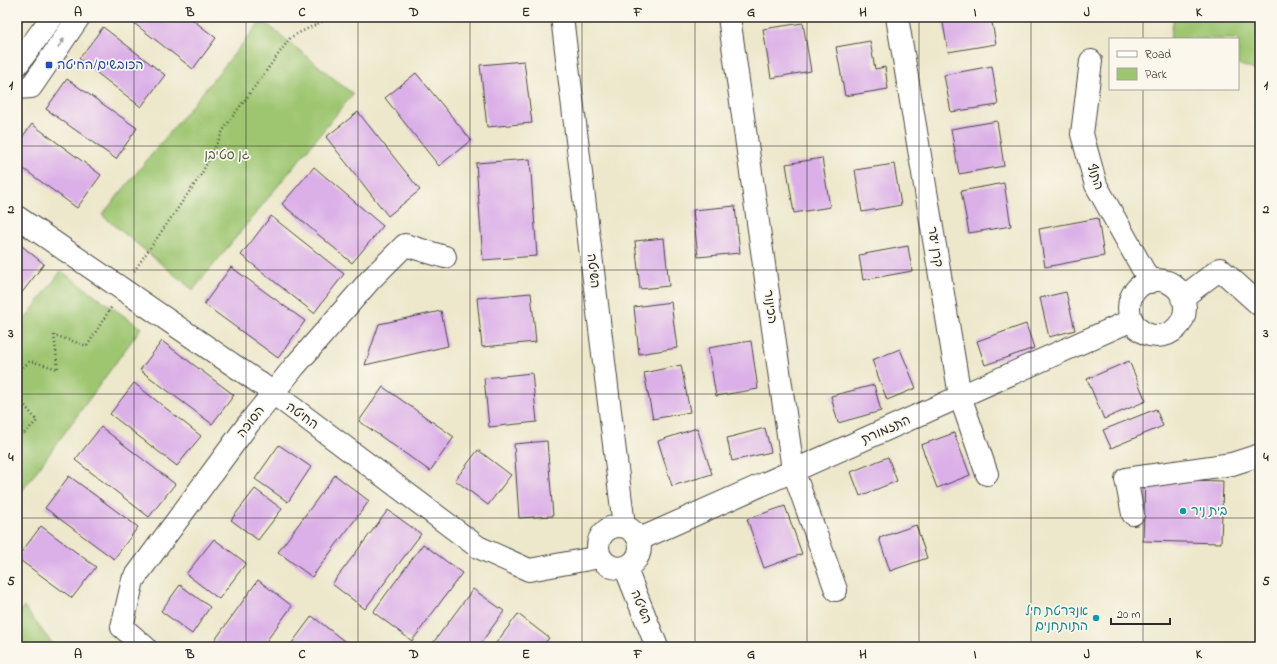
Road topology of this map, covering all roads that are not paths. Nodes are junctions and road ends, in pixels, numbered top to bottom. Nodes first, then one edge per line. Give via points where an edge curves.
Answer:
1 (52, 17) edge
2 (79, 17) edge
3 (562, 17) edge
4 (729, 17) edge
5 (897, 17) edge
6 (1091, 61) dead end
7 (17, 65) edge
8 (17, 88) edge
9 (17, 217) edge
10 (445, 257) dead end
11 (1150, 282) junction
12 (1182, 298) junction
13 (1260, 305) edge
14 (1132, 320) junction
15 (273, 394) junction
16 (960, 396) junction
17 (1260, 455) edge
18 (794, 470) junction
19 (987, 474) dead end
20 (1133, 514) dead end
21 (632, 532) junction
22 (600, 557) junction
23 (625, 567) junction
24 (836, 590) dead end
25 (145, 647) edge
26 (657, 647) edge

1 - 7 street
8 -> 2 street via 31,87
3 - 21 street, השיטה
4 - 18 street, הכינור
5 - 16 street, קרן יער
6 - 11 street, התוף via 1082,134 1086,149 1096,185
9 - 15 street, החיטה
10 - 15 street, הסוכה via 405,245 370,280
11 - 12 street via 1166,282 1178,291
11 - 14 street via 1142,285 1132,296 1129,312
12 - 13 street via 1220,269
12 - 14 street via 1185,308 1179,325 1163,336 1141,331
14 - 16 street, התזמורת
15 - 22 street, החיטה via 478,547 529,570
15 - 25 street, הסוכה via 133,580 122,627
16 - 18 street, התזמורת
16 - 19 street, קרן יער
17 - 20 street via 1232,464 1126,480
18 - 21 street, התזמורת
18 - 24 street, הכינור
21 - 22 street via 617,525 610,527 600,536
21 - 23 street via 641,546 640,553 637,560
22 - 23 street via 611,566
23 - 26 street, השיטה

